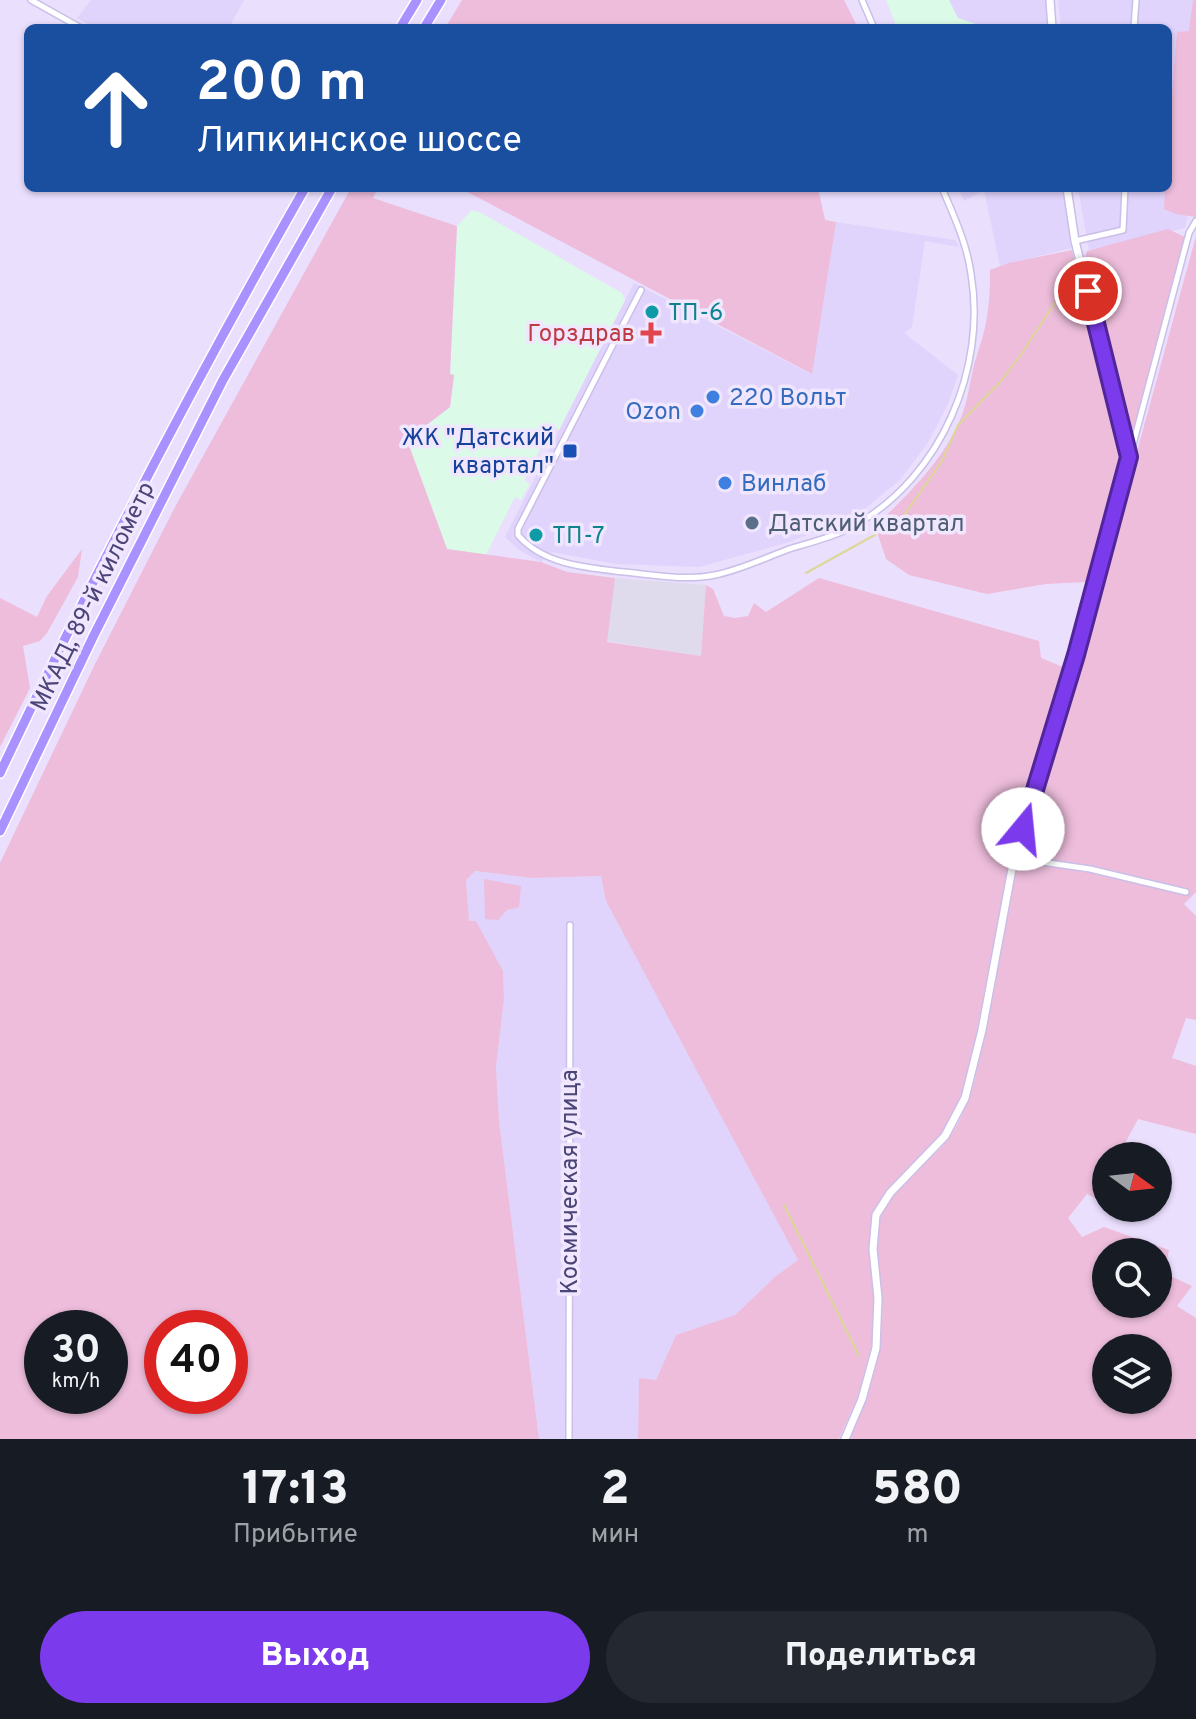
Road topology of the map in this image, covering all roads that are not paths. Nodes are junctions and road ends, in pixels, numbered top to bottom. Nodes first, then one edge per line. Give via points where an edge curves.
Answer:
1 (31, 0) edge
2 (417, 0) edge
3 (441, 0) edge
4 (862, 0) edge
5 (1050, 0) edge
6 (1136, 0) edge
7 (74, 24) edge
8 (402, 24) edge
9 (426, 24) edge
10 (872, 24) edge
11 (1052, 24) edge
12 (1134, 24) edge
13 (303, 192) edge
14 (330, 192) edge
15 (944, 192) edge
16 (1068, 192) edge
17 (1125, 192) edge
18 (1196, 221) edge
19 (1075, 241) junction
20 (641, 290) dead end
21 (1129, 457) junction
22 (0, 773) edge
23 (0, 831) edge
24 (1014, 858) junction
25 (1186, 892) dead end
26 (570, 925) dead end
27 (569, 1439) edge
28 (845, 1439) edge

1 - 7 street
2 - 8 highway
3 - 9 highway
4 - 10 street
5 - 11 street
6 - 12 street
13 - 22 highway, МКАД, 89-й километр via 202,371
14 - 23 highway, МКАД, 89-й километр via 223,380
15 - 20 street via 965,248 974,302 973,337 959,397 934,450 906,487 855,526 716,575 688,578 574,566 534,549 518,535
16 - 19 street
17 - 19 street via 1123,230
18 - 21 street
19 - 21 street
21 - 24 street
24 - 25 street
24 - 28 street via 965,1098 945,1136 876,1215 876,1348
26 - 27 street, Космическая улица

